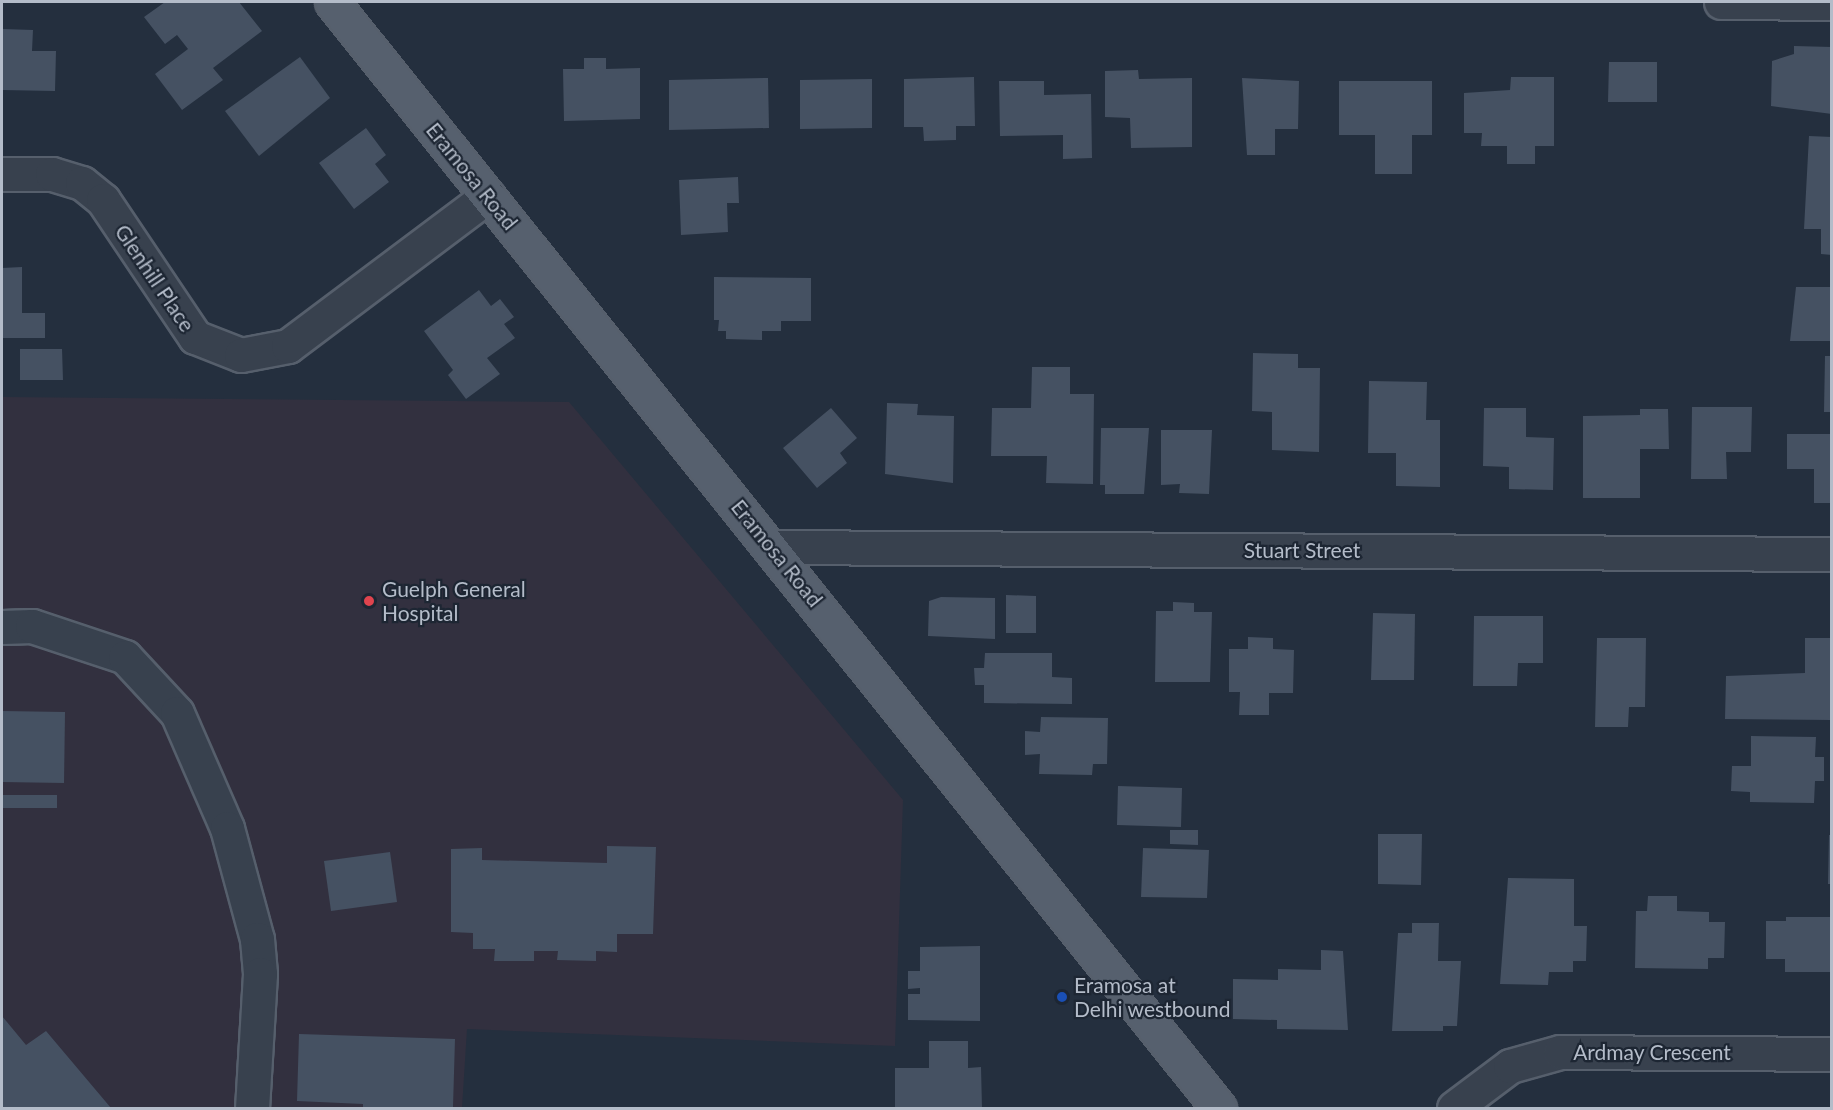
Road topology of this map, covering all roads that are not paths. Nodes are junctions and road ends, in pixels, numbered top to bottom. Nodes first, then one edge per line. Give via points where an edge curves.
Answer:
1 (332, 2) edge
2 (1721, 2) edge
3 (1832, 3) edge
4 (2, 174) edge
5 (488, 196) junction
6 (773, 547) junction
7 (1832, 554) edge
8 (2, 627) edge
9 (1832, 1054) edge
10 (252, 1108) edge
11 (1219, 1108) edge
12 (1454, 1108) edge

1 - 5 main road, Eramosa Road
2 - 3 street
4 - 5 street, Glenhill Place via 52,174 82,183 103,200 195,337 241,355 288,346
5 - 6 main road, Eramosa Road
6 - 7 street, Stuart Street
6 - 11 main road, Eramosa Road
8 - 10 street via 32,626 124,657 177,713 227,828 257,939 260,975
9 - 12 street, Ardmay Crescent via 1560,1052 1510,1066

